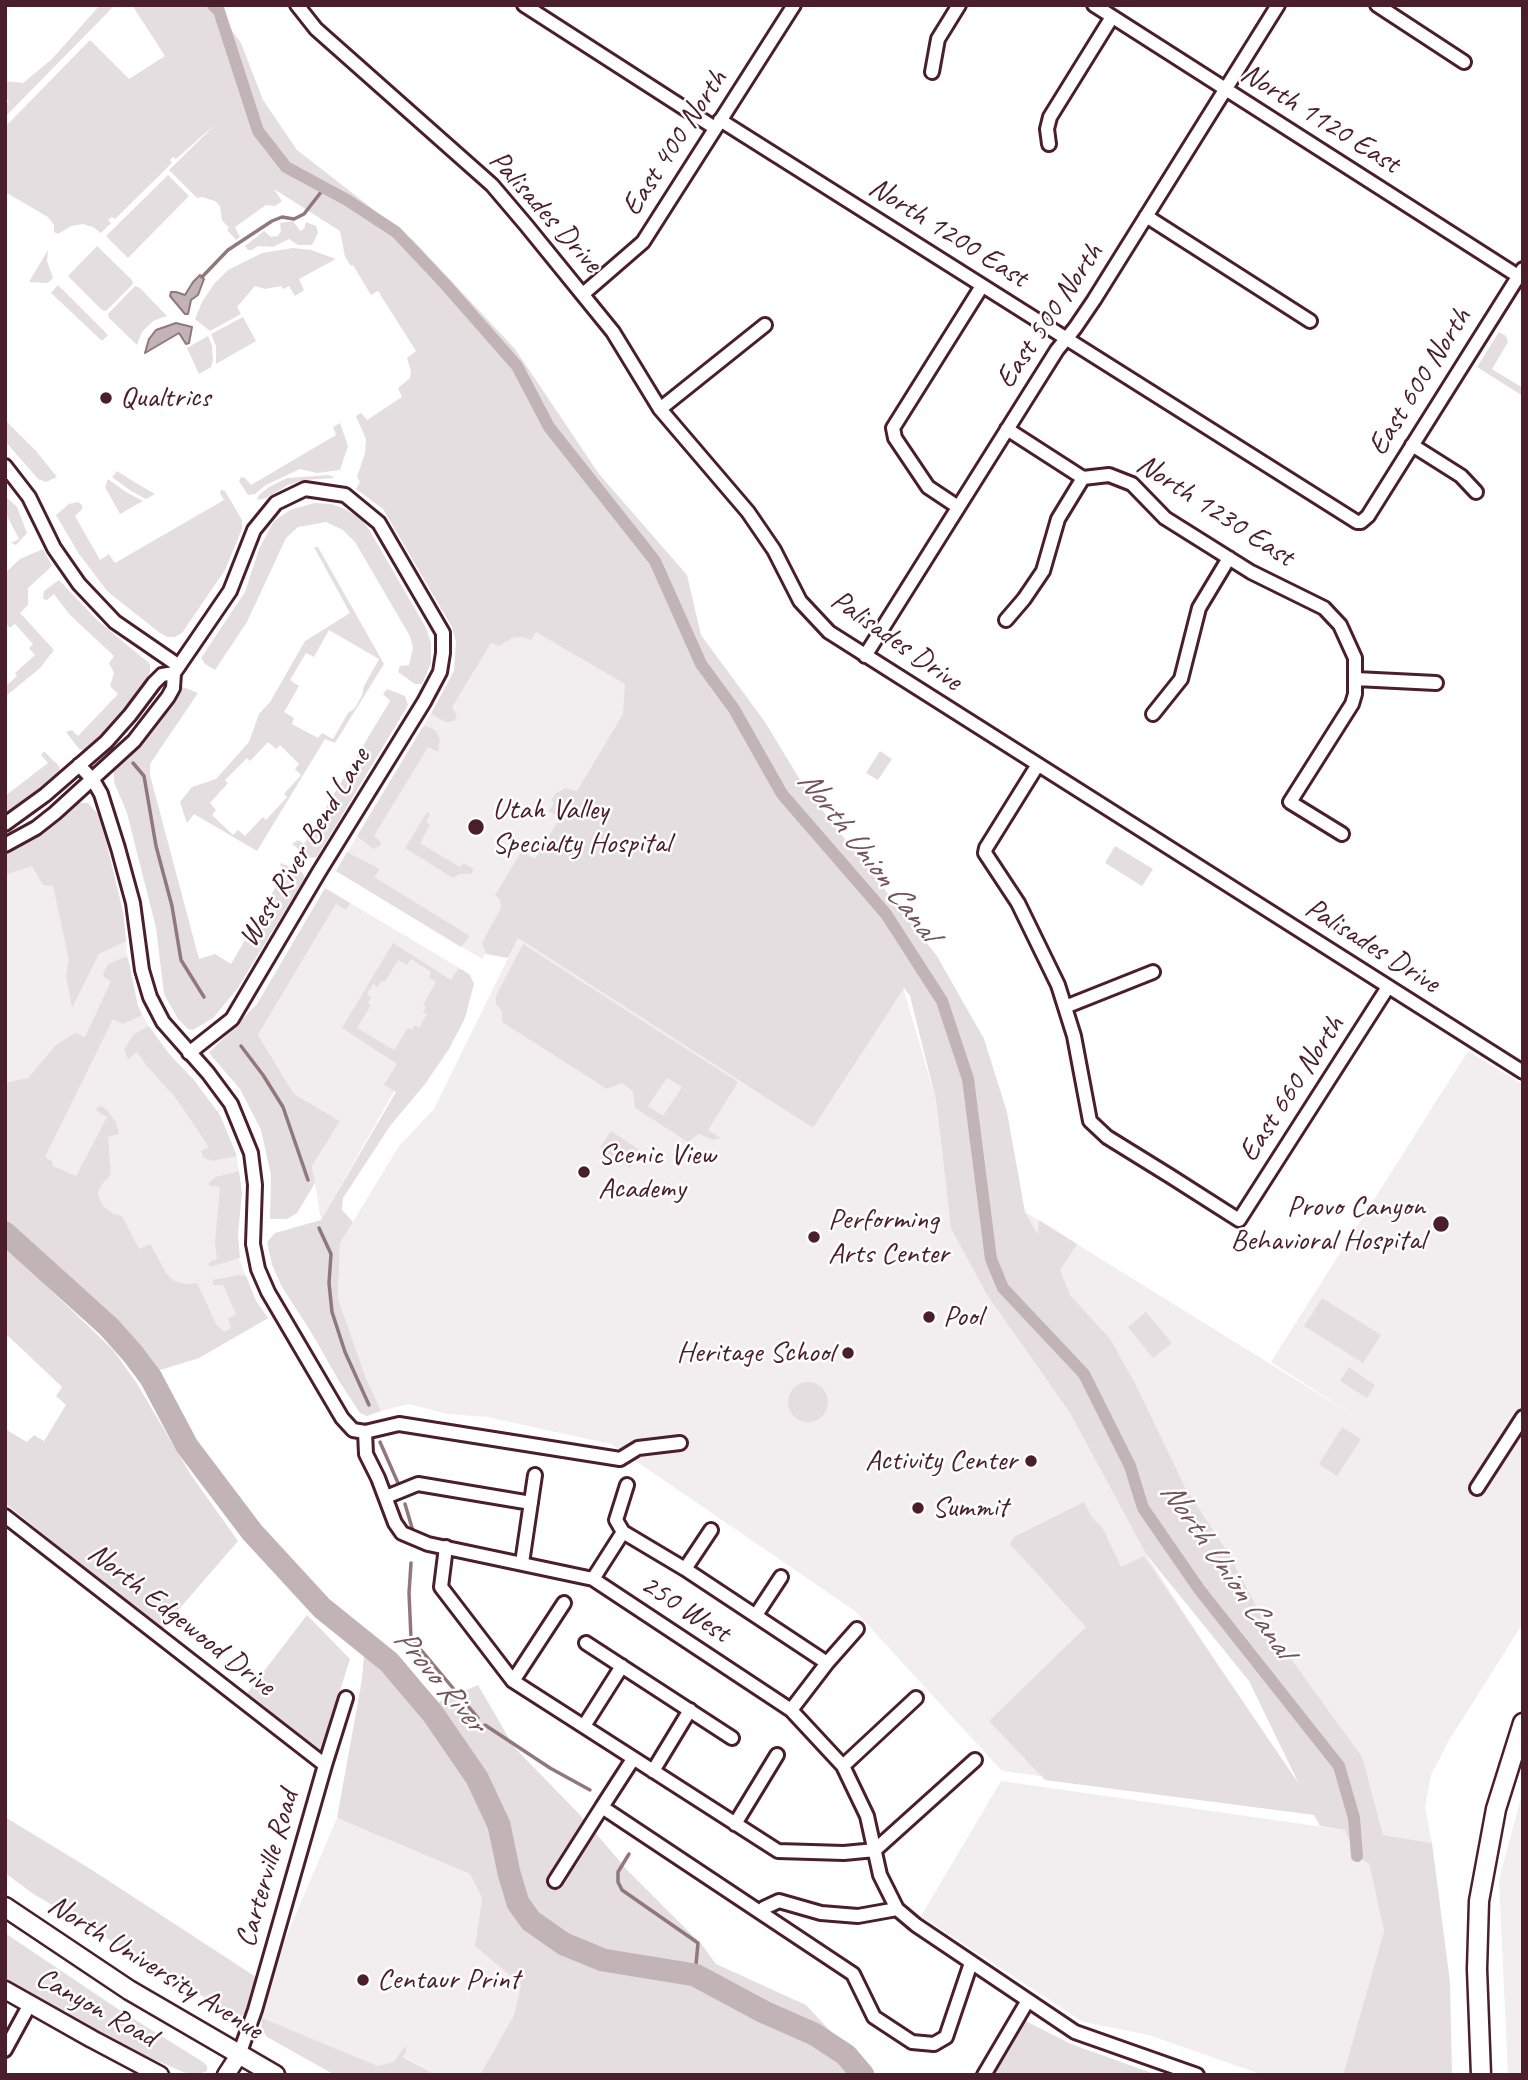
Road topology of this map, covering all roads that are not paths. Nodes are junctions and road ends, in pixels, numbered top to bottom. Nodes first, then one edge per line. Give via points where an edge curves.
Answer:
1 (297, 5) edge
2 (524, 5) edge
3 (794, 5) edge
4 (959, 5) edge
5 (1094, 5) edge
6 (1278, 5) edge
7 (1377, 5) edge
8 (1112, 17) junction
9 (1464, 62) dead end
10 (932, 72) dead end
11 (1226, 90) junction
12 (718, 124) junction
13 (1049, 144) dead end
14 (1146, 216) junction
15 (1520, 273) edge
16 (982, 286) junction
17 (583, 294) junction
18 (1310, 321) dead end
19 (765, 325) dead end
20 (1066, 339) junction
21 (660, 409) junction
22 (1007, 429) junction
23 (1412, 445) junction
24 (5, 466) edge
25 (1083, 478) junction
26 (1476, 492) dead end
27 (958, 507) junction
28 (1362, 522) joint
29 (1229, 558) junction
30 (1006, 620) dead end
31 (865, 656) junction
32 (176, 670) junction
33 (1356, 678) junction
34 (1436, 683) dead end
35 (1153, 714) dead end
36 (79, 765) junction
37 (1037, 765) junction
38 (93, 780) junction
39 (5, 824) edge
40 (1342, 834) dead end
41 (5, 845) edge
42 (1153, 972) dead end
43 (1388, 988) junction
44 (1065, 1007) junction
45 (189, 1052) junction
46 (1523, 1072) edge
47 (1523, 1417) edge
48 (359, 1431) junction
49 (680, 1443) dead end
50 (535, 1475) dead end
51 (627, 1485) dead end
52 (1477, 1488) dead end
53 (386, 1497) junction
54 (531, 1503) junction
55 (5, 1516) edge
56 (711, 1530) dead end
57 (623, 1532) junction
58 (446, 1547) junction
59 (522, 1563) junction
60 (685, 1569) junction
61 (781, 1577) dead end
62 (593, 1579) junction
63 (564, 1603) dead end
64 (756, 1615) junction
65 (857, 1629) dead end
66 (586, 1643) dead end
67 (827, 1663) junction
68 (622, 1666) junction
69 (513, 1681) junction
70 (346, 1698) dead end
71 (916, 1698) dead end
72 (690, 1710) junction
73 (791, 1710) junction
74 (1523, 1723) edge
75 (584, 1726) junction
76 (732, 1738) dead end
77 (777, 1755) dead end
78 (633, 1759) junction
79 (975, 1760) dead end
80 (325, 1765) junction
81 (843, 1766) junction
82 (653, 1771) junction
83 (602, 1807) junction
84 (735, 1824) junction
85 (875, 1850) junction
86 (555, 1881) dead end
87 (5, 1907) edge
88 (897, 1909) junction
89 (761, 1912) junction
90 (971, 1963) junction
91 (5, 1990) edge
92 (1027, 2002) junction
93 (30, 2004) junction
94 (5, 2050) edge
95 (239, 2055) junction
96 (160, 2075) edge
97 (226, 2075) edge
98 (275, 2075) edge
99 (984, 2075) edge
100 (1197, 2075) edge
101 (1481, 2075) edge

1 - 17 street, Palisades Drive via 316,29 492,185
2 - 12 street, North 1200 East
3 - 12 street, East 400 North
4 - 10 street via 938,39
5 - 8 street, North 1120 East
6 - 11 street, East 500 North
7 - 9 street
8 - 11 street, North 1120 East
8 - 13 street via 1050,117
11 - 14 street, East 500 North
11 - 15 street, North 1120 East
12 - 16 street, North 1200 East
12 - 17 street, East 400 North via 643,242
14 - 18 street
14 - 20 street, East 500 North
15 - 23 street, East 600 North
16 - 20 street, North 1200 East
16 - 27 street via 893,428 928,487
17 - 21 street, Palisades Drive via 619,341
19 - 21 street
20 - 22 street, East 500 North
20 - 28 street, North 1200 East
21 - 31 street, Palisades Drive via 748,512 810,614
22 - 25 street
22 - 27 street, East 500 North
23 - 26 street
23 - 28 street, East 600 North
24 - 32 street via 29,497 54,548 79,584 116,622
25 - 29 street, North 1230 East via 1110,475 1132,484 1166,518
25 - 30 street via 1058,519 1043,571
27 - 31 street, East 500 North
29 - 33 street, North 1230 East via 1331,614 1356,658
29 - 35 street via 1199,608 1181,679
31 - 37 street, Palisades Drive
32 - 36 street via 162,675 130,715
32 - 38 street via 169,697 134,741
32 - 45 street, West River Bend Lane via 230,592 254,530 276,503 304,489 345,495 379,523 443,633 440,671 424,702 232,1019
33 - 34 street
33 - 40 street via 1352,704 1290,802
36 - 38 street
36 - 39 street
37 - 43 street, Palisades Drive
37 - 44 street via 986,848 990,863 1031,927
38 - 41 street via 36,828
38 - 45 street via 133,903 150,997 163,1022
42 - 44 street
43 - 44 street, East 660 North via 1239,1220 1107,1137 1090,1121
43 - 46 street, Palisades Drive
45 - 48 street via 231,1104 251,1153 253,1244 268,1292 342,1419
47 - 52 street
48 - 49 street via 399,1424 620,1459 638,1448
48 - 53 street, 250 West
50 - 54 street
51 - 57 street via 616,1520
53 - 54 street via 418,1484
53 - 58 street, 250 West via 402,1533
54 - 59 street
55 - 80 street, North Edgewood Drive
56 - 60 street
57 - 60 street
57 - 62 street
58 - 59 street, 250 West
58 - 69 street via 440,1587
59 - 62 street, 250 West
60 - 64 street
61 - 64 street
62 - 73 street, 250 West
63 - 69 street
64 - 67 street
65 - 67 street
66 - 68 street
67 - 73 street
68 - 72 street
68 - 75 street
69 - 75 street
70 - 80 street, Carterville Road
71 - 81 street
72 - 76 street
72 - 82 street
73 - 81 street, 250 West
74 - 101 highway via 1496,1809 1479,1901 1476,1948
75 - 78 street
77 - 84 street
78 - 82 street
78 - 83 street
79 - 85 street
80 - 95 street, Carterville Road
81 - 85 street, 250 West via 867,1816
82 - 84 street
83 - 86 street
83 - 89 street
84 - 85 street via 778,1851
85 - 88 street, 250 West via 880,1875
87 - 95 highway, North University Avenue
88 - 89 street via 858,1916 821,1913 779,1901
88 - 90 street, 250 West
89 - 90 street via 853,1974 873,2017 912,2042 934,2044 946,2037
90 - 92 street, 250 West
91 - 93 main road, Canyon Road
92 - 99 street
92 - 100 street, 250 West via 1075,2032
93 - 94 street
93 - 96 main road, Canyon Road
95 - 97 main road
95 - 98 highway, North University Avenue

